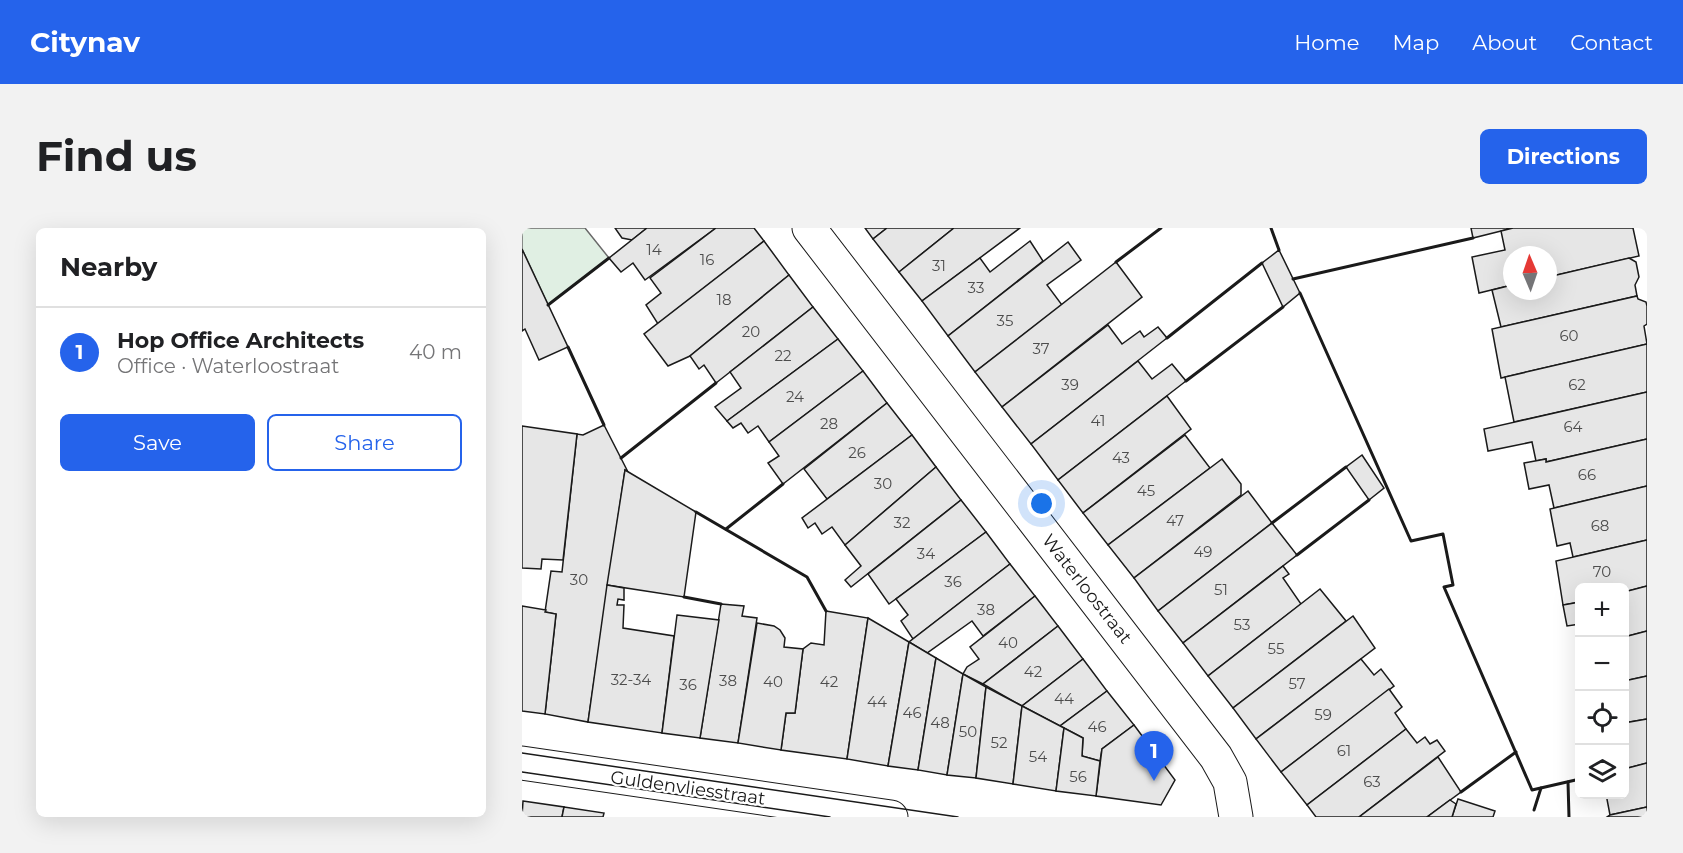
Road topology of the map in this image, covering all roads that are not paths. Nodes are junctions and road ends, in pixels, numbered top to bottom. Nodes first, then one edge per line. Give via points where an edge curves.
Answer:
1 (809, 228) edge
2 (522, 763) edge
3 (872, 816) edge
4 (1236, 817) edge

1 - 4 street, Waterloostraat via 1216,757 1230,782
2 - 3 street, Guldenvliesstraat

